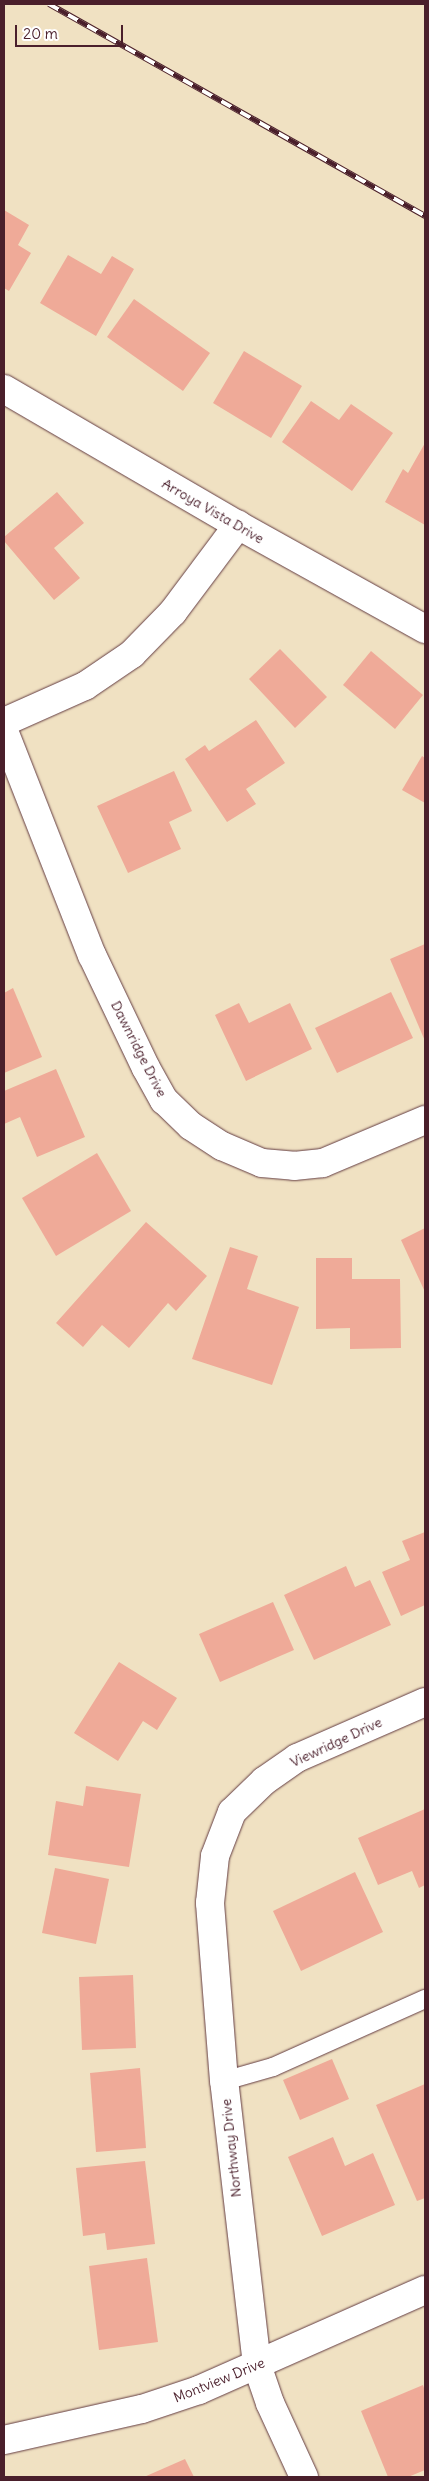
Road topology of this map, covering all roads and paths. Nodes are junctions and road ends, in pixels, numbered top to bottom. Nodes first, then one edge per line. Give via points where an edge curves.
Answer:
1 (4, 389) edge
2 (238, 525) junction
3 (425, 629) edge
4 (4, 722) edge
5 (4, 731) edge
6 (425, 1120) edge
7 (425, 1702) edge
8 (232, 1812) joint
9 (425, 1999) edge
10 (224, 2080) junction
11 (425, 2290) edge
12 (257, 2365) junction
13 (4, 2440) edge
14 (304, 2477) edge

1 - 2 street, Arroya Vista Drive
2 - 3 street, Arroya Vista Drive
2 - 4 street via 173,612 132,654 85,686
5 - 6 street, Dawnridge Drive via 92,955 164,1100 191,1126 222,1146 262,1163 294,1166 323,1163
7 - 8 street, Viewridge Drive via 297,1758 264,1781
8 - 10 street, Northway Drive via 215,1856 210,1903
9 - 10 lane via 273,2066
10 - 12 street, Northway Drive
11 - 12 street, Montview Drive
12 - 13 street, Montview Drive via 199,2390 142,2409
12 - 14 street, Northway Drive via 270,2403

